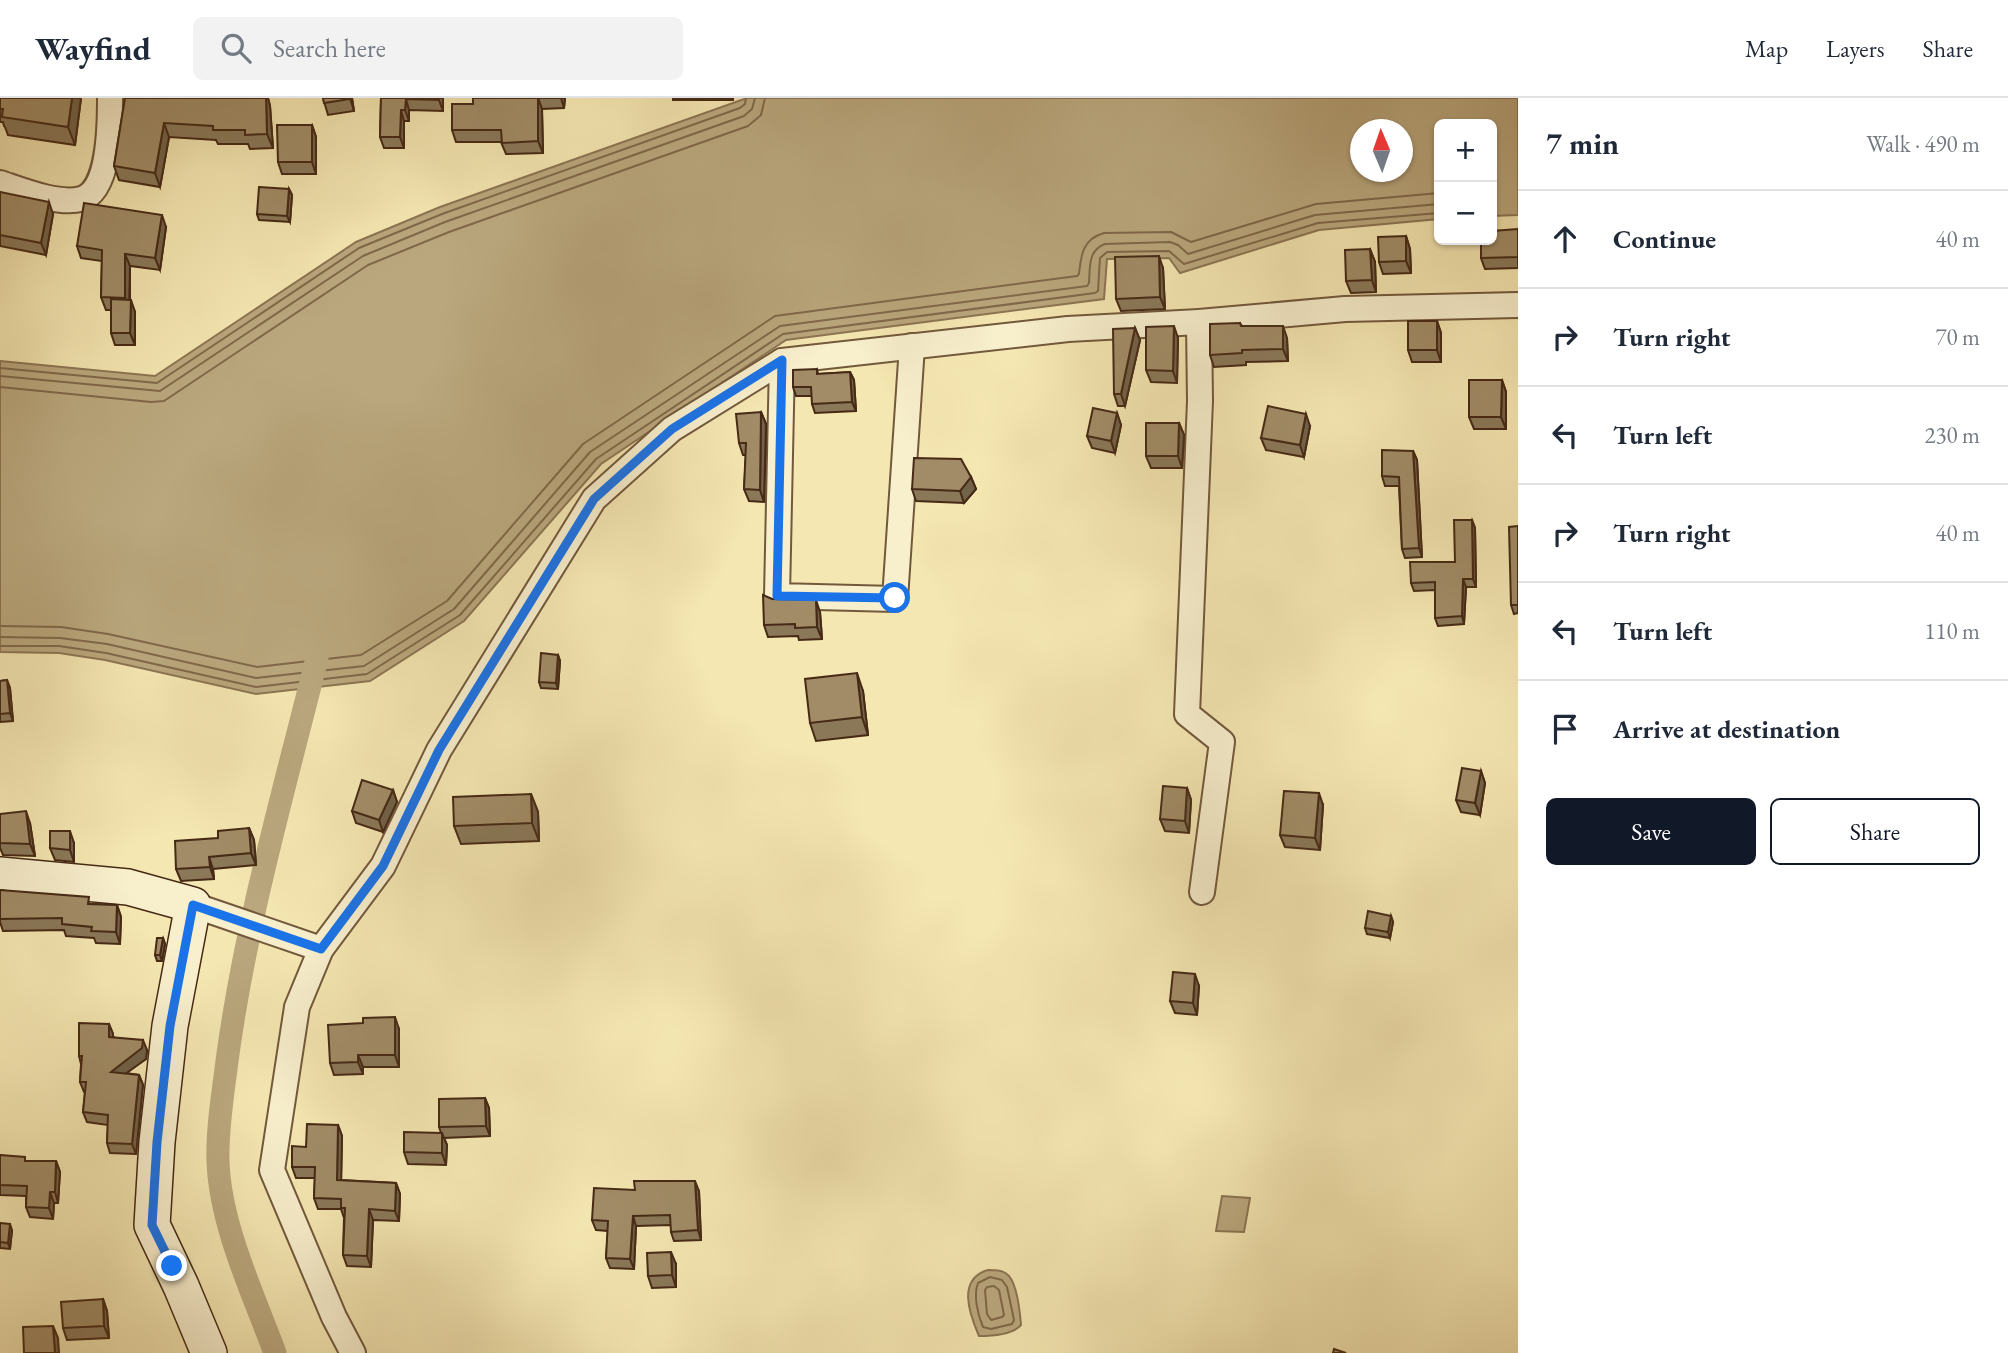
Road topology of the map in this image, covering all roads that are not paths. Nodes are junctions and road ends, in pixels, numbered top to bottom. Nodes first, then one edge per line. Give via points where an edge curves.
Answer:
1 (110, 98) edge
2 (0, 183) edge
3 (1518, 305) edge
4 (1199, 322) junction
5 (912, 346) junction
6 (782, 360) junction
7 (0, 875) edge
8 (1202, 892) dead end
9 (193, 905) junction
10 (321, 949) junction
11 (209, 1353) edge
12 (353, 1353) edge

1 - 2 street via 104,166 90,195 78,200 46,197
3 - 4 street via 1345,309
4 - 5 street via 1068,329
4 - 8 street via 1187,715 1222,741
5 - 6 street
5 - 6 street via 895,598 777,596
6 - 10 street via 672,429 594,499 439,750 383,866
7 - 9 street via 128,887
9 - 10 street
9 - 11 street via 170,1026 152,1225
10 - 12 street via 298,1007 272,1170

